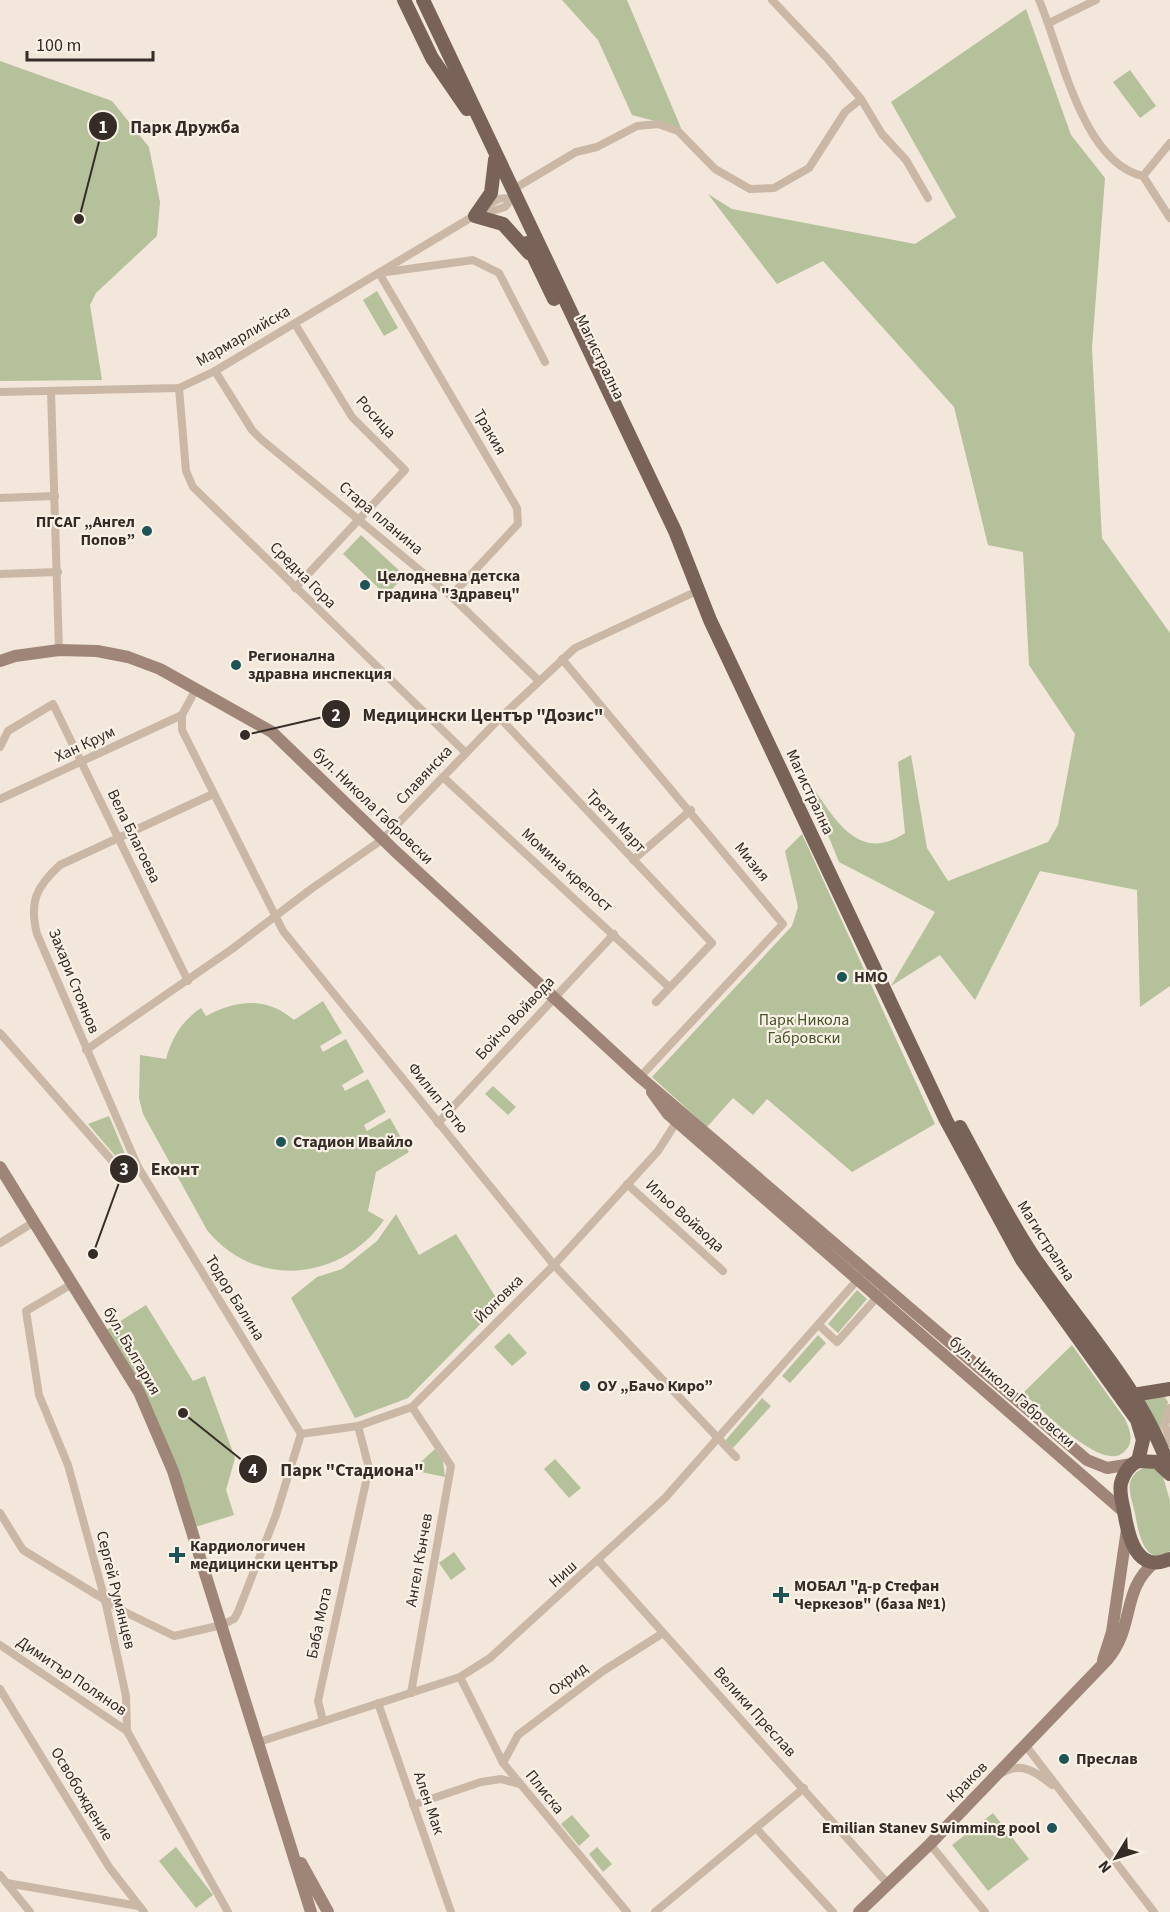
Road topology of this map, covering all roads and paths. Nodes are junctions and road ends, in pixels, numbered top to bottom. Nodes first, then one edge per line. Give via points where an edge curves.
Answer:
1 (404, 0) edge
2 (423, 0) edge
3 (431, 0) edge
4 (772, 0) edge
5 (1039, 0) edge
6 (1096, 0) edge
7 (1049, 22) junction
8 (441, 39) junction
9 (861, 99) junction
10 (482, 128) junction
11 (1170, 143) edge
12 (493, 154) junction
13 (1143, 176) junction
14 (513, 198) junction
15 (928, 198) dead end
16 (476, 216) junction
17 (1170, 218) edge
18 (536, 262) junction
19 (379, 273) junction
20 (295, 324) junction
21 (545, 362) dead end
22 (214, 371) junction
23 (179, 388) junction
24 (51, 391) junction
25 (0, 392) edge
26 (55, 496) junction
27 (0, 498) edge
28 (360, 519) junction
29 (58, 572) junction
30 (0, 574) edge
31 (691, 574) junction
32 (295, 588) junction
33 (697, 591) junction
34 (451, 596) junction
35 (59, 650) junction
36 (562, 659) junction
37 (0, 661) edge
38 (538, 680) junction
39 (196, 689) junction
40 (182, 716) junction
41 (501, 718) junction
42 (0, 747) edge
43 (466, 753) junction
44 (81, 762) junction
45 (443, 777) junction
46 (213, 794) junction
47 (0, 799) edge
48 (690, 810) junction
49 (118, 837) junction
50 (384, 839) junction
51 (633, 860) junction
52 (275, 919) junction
53 (614, 933) junction
54 (188, 981) junction
55 (669, 987) junction
56 (554, 998) junction
57 (656, 1002) dead end
58 (902, 1024) junction
59 (0, 1033) edge
60 (86, 1050) junction
61 (640, 1077) junction
62 (677, 1121) junction
63 (438, 1123) junction
64 (0, 1167) edge
65 (138, 1167) junction
66 (627, 1184) junction
67 (34, 1222) junction
68 (0, 1243) edge
69 (554, 1265) junction
70 (723, 1271) dead end
71 (862, 1275) junction
72 (72, 1284) junction
73 (882, 1292) junction
74 (819, 1325) junction
75 (1170, 1389) edge
76 (1134, 1395) junction
77 (412, 1407) junction
78 (1170, 1408) edge
79 (358, 1426) junction
80 (302, 1434) junction
81 (719, 1440) junction
82 (1170, 1443) edge
83 (736, 1457) dead end
84 (1135, 1462) junction
85 (1170, 1472) edge
86 (1124, 1512) junction
87 (0, 1513) edge
88 (1127, 1529) junction
89 (599, 1561) junction
90 (1165, 1562) edge
91 (105, 1600) junction
92 (222, 1625) junction
93 (663, 1633) junction
94 (0, 1646) edge
95 (1096, 1673) junction
96 (460, 1677) junction
97 (0, 1689) edge
98 (411, 1693) junction
99 (378, 1703) junction
100 (323, 1721) junction
101 (127, 1731) junction
102 (259, 1742) junction
103 (1026, 1746) junction
104 (503, 1763) junction
105 (995, 1778) junction
106 (520, 1784) junction
107 (804, 1788) junction
108 (1064, 1795) junction
109 (414, 1804) junction
110 (756, 1828) junction
111 (290, 1842) junction
112 (930, 1844) junction
113 (0, 1875) edge
114 (7, 1883) junction
115 (888, 1884) junction
116 (141, 1909) edge
117 (30, 1912) edge
118 (228, 1912) edge
119 (311, 1912) edge
120 (328, 1912) edge
121 (451, 1912) edge
122 (627, 1912) edge
123 (655, 1912) edge
124 (833, 1912) edge
125 (859, 1912) edge
126 (985, 1912) edge
127 (1154, 1912) edge

1 - 10 main road via 445,80
2 - 8 main road, Магистрална
3 - 8 main road
4 - 9 street
5 - 7 street
6 - 7 street
7 - 13 street via 1092,135 1113,160
8 - 10 main road, Магистрална
9 - 14 street, Мармарлийска via 845,112 808,168 774,188 750,189 715,169 678,131 657,124 637,126 597,147 576,152
9 - 15 street via 882,134 906,159
10 - 12 main road, Магистрална
11 - 13 street
12 - 14 main road, Магистрална
12 - 16 main road via 491,193
13 - 17 street
14 - 16 street, Мармарлийска via 498,210
14 - 18 main road, Магистрална
14 - 31 main road, Магистрална via 648,475
16 - 18 main road via 503,224
16 - 19 street, Мармарлийска
18 - 31 main road, Магистрална via 671,544
19 - 20 street, Мармарлийска
19 - 21 street via 473,260 499,273
19 - 34 street, Тракия via 517,508 518,524
20 - 22 street, Мармарлийска
20 - 28 street, Росица via 352,417 405,470
22 - 23 street, Мармарлийска
22 - 28 street, Стара планина via 252,430
23 - 24 street, Мармарлийска
23 - 32 street, Средна Гора via 186,471 194,487
24 - 25 street, Мармарлийска
24 - 26 street
26 - 27 street
26 - 29 street
28 - 32 street
28 - 34 street, Стара планина
29 - 30 street
29 - 35 street
31 - 33 main road, Магистрална
32 - 43 street, Средна Гора
33 - 36 street, Славянска via 586,641
33 - 58 main road, Магистрална
34 - 38 street, Стара планина
35 - 37 street, бул. Никола Габровски
35 - 39 street, бул. Никола Габровски via 128,657
36 - 38 street, Славянска
36 - 48 street, Мизия
38 - 41 street, Славянска
39 - 40 street
39 - 50 street, бул. Никола Габровски via 272,732
40 - 44 street, Хан Крум
40 - 46 street, Филип Тотю via 182,730
41 - 43 street, Славянска
41 - 51 street, Трети Март
42 - 44 street, Вела Благоева via 8,731 53,704
43 - 45 street, Славянска
44 - 47 street, Хан Крум
44 - 49 street, Вела Благоева
45 - 50 street, Славянска
45 - 53 street, Момина крепост
46 - 49 street, Захари Стоянов
46 - 52 street, Филип Тотю
48 - 51 street
48 - 61 street, Мизия via 783,924
49 - 54 street, Вела Благоева
49 - 60 street, Захари Стоянов via 60,865 42,885 34,903 37,934
50 - 52 street, Славянска
50 - 56 street, бул. Никола Габровски
51 - 55 street, Трети Март via 712,943
52 - 54 street, Славянска
52 - 63 street, Филип Тотю
53 - 55 street, Момина крепост
53 - 56 street, Бойчо Войвода
54 - 60 street, Славянска
55 - 57 street
56 - 61 street, бул. Никола Габровски
56 - 63 street, Бойчо Войвода
58 - 76 main road, Магистрална via 1029,1249
58 - 84 main road, Магистрална via 1001,1225 1137,1420 1143,1440
59 - 65 street via 114,1163 123,1170
60 - 65 street, Захари Стоянов
61 - 62 street, бул. Никола Габровски
61 - 71 street, бул. Никола Габровски
62 - 66 street, Йоновка via 658,1151
62 - 71 street, бул. Никола Габровски
63 - 69 street, Филип Тотю
64 - 67 street, бул. България
65 - 80 street, Тодор Балина
66 - 69 street, Йоновка
66 - 70 street, Ильо Войвода
67 - 68 street
67 - 72 street, бул. България
69 - 77 street, Йоновка
69 - 81 street, Филип Тотю
71 - 73 street, бул. Никола Габровски
71 - 74 street, Ниш
72 - 91 street, Сергей Румянцев via 26,1311 29,1344 39,1395 68,1465
72 - 92 street, бул. България via 139,1392 173,1471
73 - 74 street via 837,1342
73 - 84 street, бул. Никола Габровски via 1087,1460 1107,1468
73 - 86 street, бул. Никола Габровски
74 - 81 street, Ниш
75 - 76 main road
76 - 85 main road, Магистрална via 1152,1424
77 - 79 street, Йоновка
77 - 98 street, Ангел Кънчев via 451,1466
78 - 82 street via 1165,1425
79 - 80 street, Йоновка
79 - 100 street, Баба Мота via 369,1468 318,1701
80 - 92 street via 248,1586 234,1618
81 - 83 street, Филип Тотю
81 - 89 street, Ниш
84 - 85 main road, Магистрална via 1156,1462
84 - 86 main road, Магистрална via 1124,1474 1120,1488
86 - 88 main road, Магистрална
87 - 91 street via 23,1550
88 - 90 main road, Магистрална via 1139,1556 1147,1561
88 - 95 street, Краков via 1111,1640
89 - 93 street, Велики Преслав
89 - 96 street, Ниш via 490,1659
90 - 95 street, Краков via 1143,1574 1134,1589 1119,1646
91 - 92 street via 174,1636
91 - 101 street, Сергей Румянцев via 126,1696
92 - 102 street, бул. България
93 - 104 street, Охрид via 603,1671 518,1735
93 - 107 street, Велики Преслав
94 - 101 street, Димитър Полянов
95 - 103 street, Краков
96 - 98 street, Ниш
96 - 104 street, Плиска
97 - 116 street, Освобождение via 109,1867
98 - 99 street, Ниш
99 - 100 street, Ниш
99 - 109 street, Ален Мак
100 - 102 street, Ниш
101 - 118 street, Сергей Румянцев
102 - 111 street, бул. България
103 - 105 street, Краков
103 - 108 street
104 - 106 street, Плиска
105 - 108 street via 1011,1767 1024,1768
105 - 112 street, Краков
106 - 109 street via 501,1779 481,1782
106 - 122 street, Плиска
107 - 110 street
107 - 115 street, Велики Преслав
108 - 127 street
109 - 121 street, Ален Мак
110 - 123 street
110 - 124 street
111 - 119 street, бул. България
111 - 120 street, бул. България
112 - 115 street, Краков
112 - 126 street
113 - 114 street
114 - 116 street
114 - 117 street
115 - 125 street, Краков

